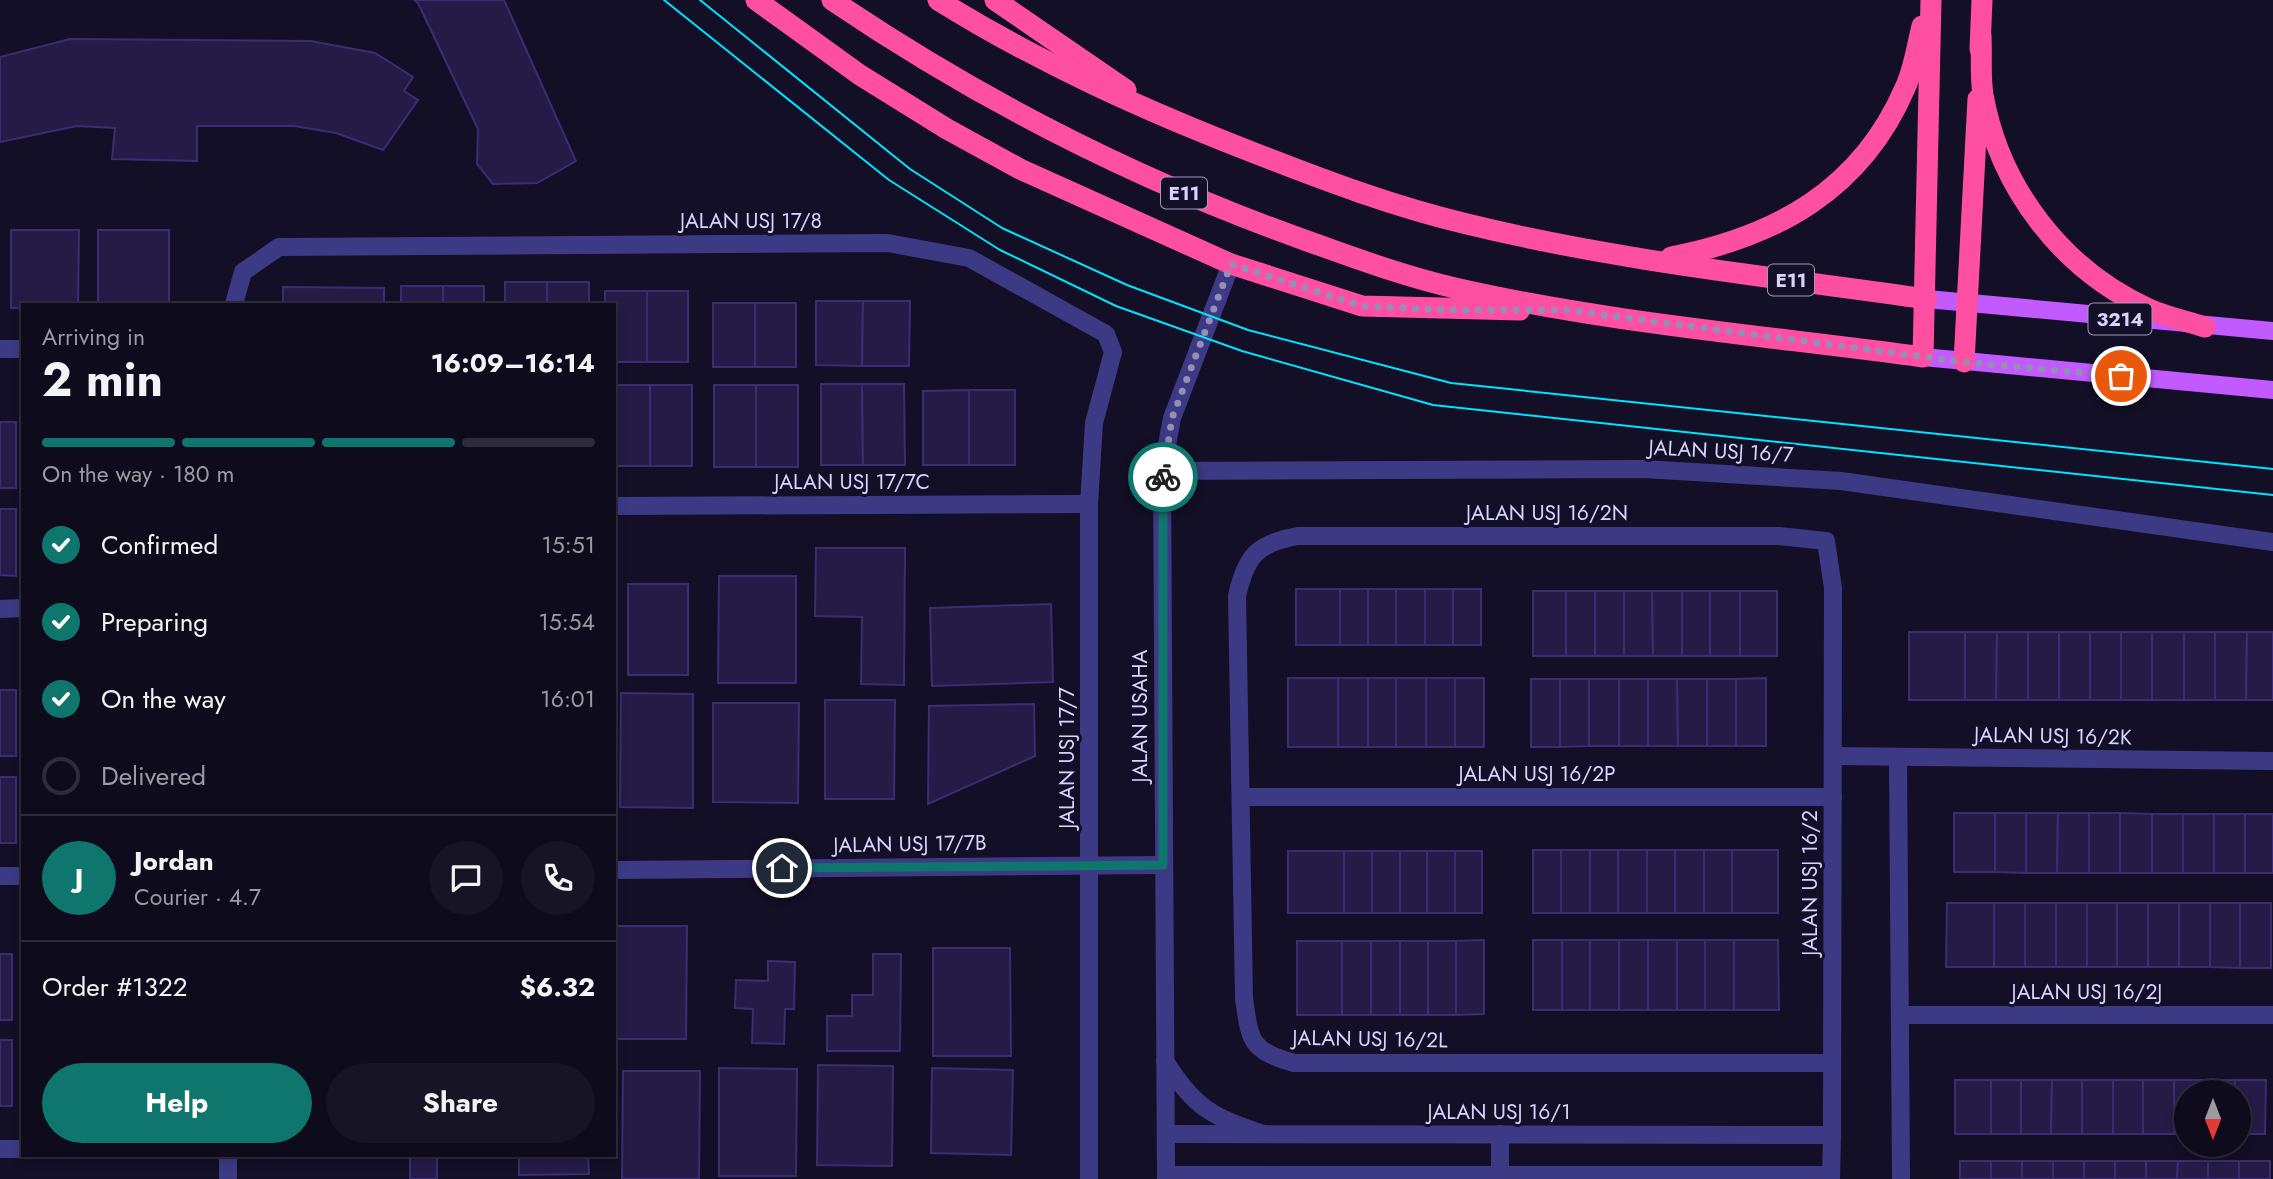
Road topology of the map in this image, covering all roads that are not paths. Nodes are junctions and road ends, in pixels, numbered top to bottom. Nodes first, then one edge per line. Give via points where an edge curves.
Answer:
1 (756, 0) edge
2 (832, 0) edge
3 (938, 0) edge
4 (995, 0) edge
5 (1930, 0) edge
6 (1983, 0) edge
7 (1981, 36) junction
8 (1164, 118) junction
9 (1656, 260) junction
10 (1231, 264) junction
11 (1927, 299) junction
12 (234, 303) edge
13 (1967, 304) junction
14 (1567, 310) junction
15 (2205, 327) junction
16 (2273, 331) edge
17 (0, 349) edge
18 (21, 349) edge
19 (1923, 357) junction
20 (1964, 362) junction
21 (2273, 390) edge
22 (1163, 471) junction
23 (1089, 504) junction
24 (616, 506) edge
25 (2273, 542) edge
26 (1240, 579) joint
27 (1833, 588) joint
28 (21, 608) edge
29 (0, 609) edge
30 (1833, 756) junction
31 (1898, 757) junction
32 (2273, 761) edge
33 (1241, 797) junction
34 (1833, 797) junction
35 (1090, 865) junction
36 (1163, 865) junction
37 (616, 870) edge
38 (0, 876) edge
39 (21, 876) edge
40 (2273, 1014) edge
41 (1900, 1015) junction
42 (1163, 1058) junction
43 (1831, 1063) junction
44 (1166, 1135) junction
45 (1263, 1135) junction
46 (1500, 1135) junction
47 (1832, 1135) junction
48 (0, 1149) edge
49 (21, 1149) edge
50 (228, 1157) edge
51 (1270, 1175) junction
52 (1166, 1177) edge
53 (1500, 1177) edge
54 (1831, 1177) edge
55 (228, 1179) edge
56 (1089, 1179) edge
57 (1251, 1179) edge
58 (1901, 1179) edge

1 - 10 highway via 860,75 984,149
2 - 14 highway, E11 via 898,45 1078,144 1260,225 1453,288
3 - 8 highway, E11 via 1080,79
4 - 8 highway
5 - 9 highway via 1906,87 1879,136 1843,179 1798,214 1747,239
5 - 11 highway
6 - 7 highway
7 - 13 highway
7 - 15 highway via 1983,93 1997,148 2023,200 2057,245 2120,293 2151,310
8 - 9 highway, E11 via 1371,197 1468,225
9 - 11 highway, E11
10 - 14 highway via 1362,306
10 - 22 street, JALAN USAHA via 1172,418
11 - 13 main road, 3214
11 - 19 highway
12 - 23 street, JALAN USJ 17/8 via 243,272 279,247 888,243 969,258 1106,334 1113,352 1094,423
13 - 15 main road, 3214
13 - 20 highway
14 - 19 highway, E11
15 - 16 main road, 3214
17 - 18 street
19 - 20 main road
20 - 21 main road
22 - 25 street, JALAN USJ 16/7 via 1644,469 1763,476 1841,481
22 - 36 street, JALAN USAHA
23 - 24 street, JALAN USJ 17/7C
23 - 35 street, JALAN USJ 17/7
26 - 27 street, JALAN USJ 16/2N via 1260,547 1298,536 1779,536 1826,541
26 - 33 street, JALAN USJ 16/2L
27 - 30 street, JALAN USJ 16/2
28 - 29 street
30 - 31 street, JALAN USJ 16/2K
30 - 34 street, JALAN USJ 16/2
31 - 32 street, JALAN USJ 16/2K
31 - 41 street
33 - 34 street, JALAN USJ 16/2P
33 - 43 street, JALAN USJ 16/2L via 1244,998 1249,1035 1265,1055 1294,1063
34 - 43 street, JALAN USJ 16/2
35 - 36 street, JALAN USJ 17/7B
35 - 37 street, JALAN USJ 17/7B
35 - 56 street, JALAN USJ 17/7
36 - 42 street, JALAN USAHA
38 - 39 street
40 - 41 street, JALAN USJ 16/2J
41 - 58 street
42 - 44 street, JALAN USAHA
42 - 45 street via 1200,1106 1222,1120
43 - 47 street, JALAN USJ 16/2
44 - 45 street, JALAN USJ 16/1
44 - 52 street, JALAN USAHA
45 - 46 street, JALAN USJ 16/1
46 - 47 street, JALAN USJ 16/1
46 - 53 street
47 - 54 street, JALAN USJ 16/2
48 - 49 street
50 - 55 street
51 - 52 street
51 - 53 street
51 - 57 street
53 - 54 street

